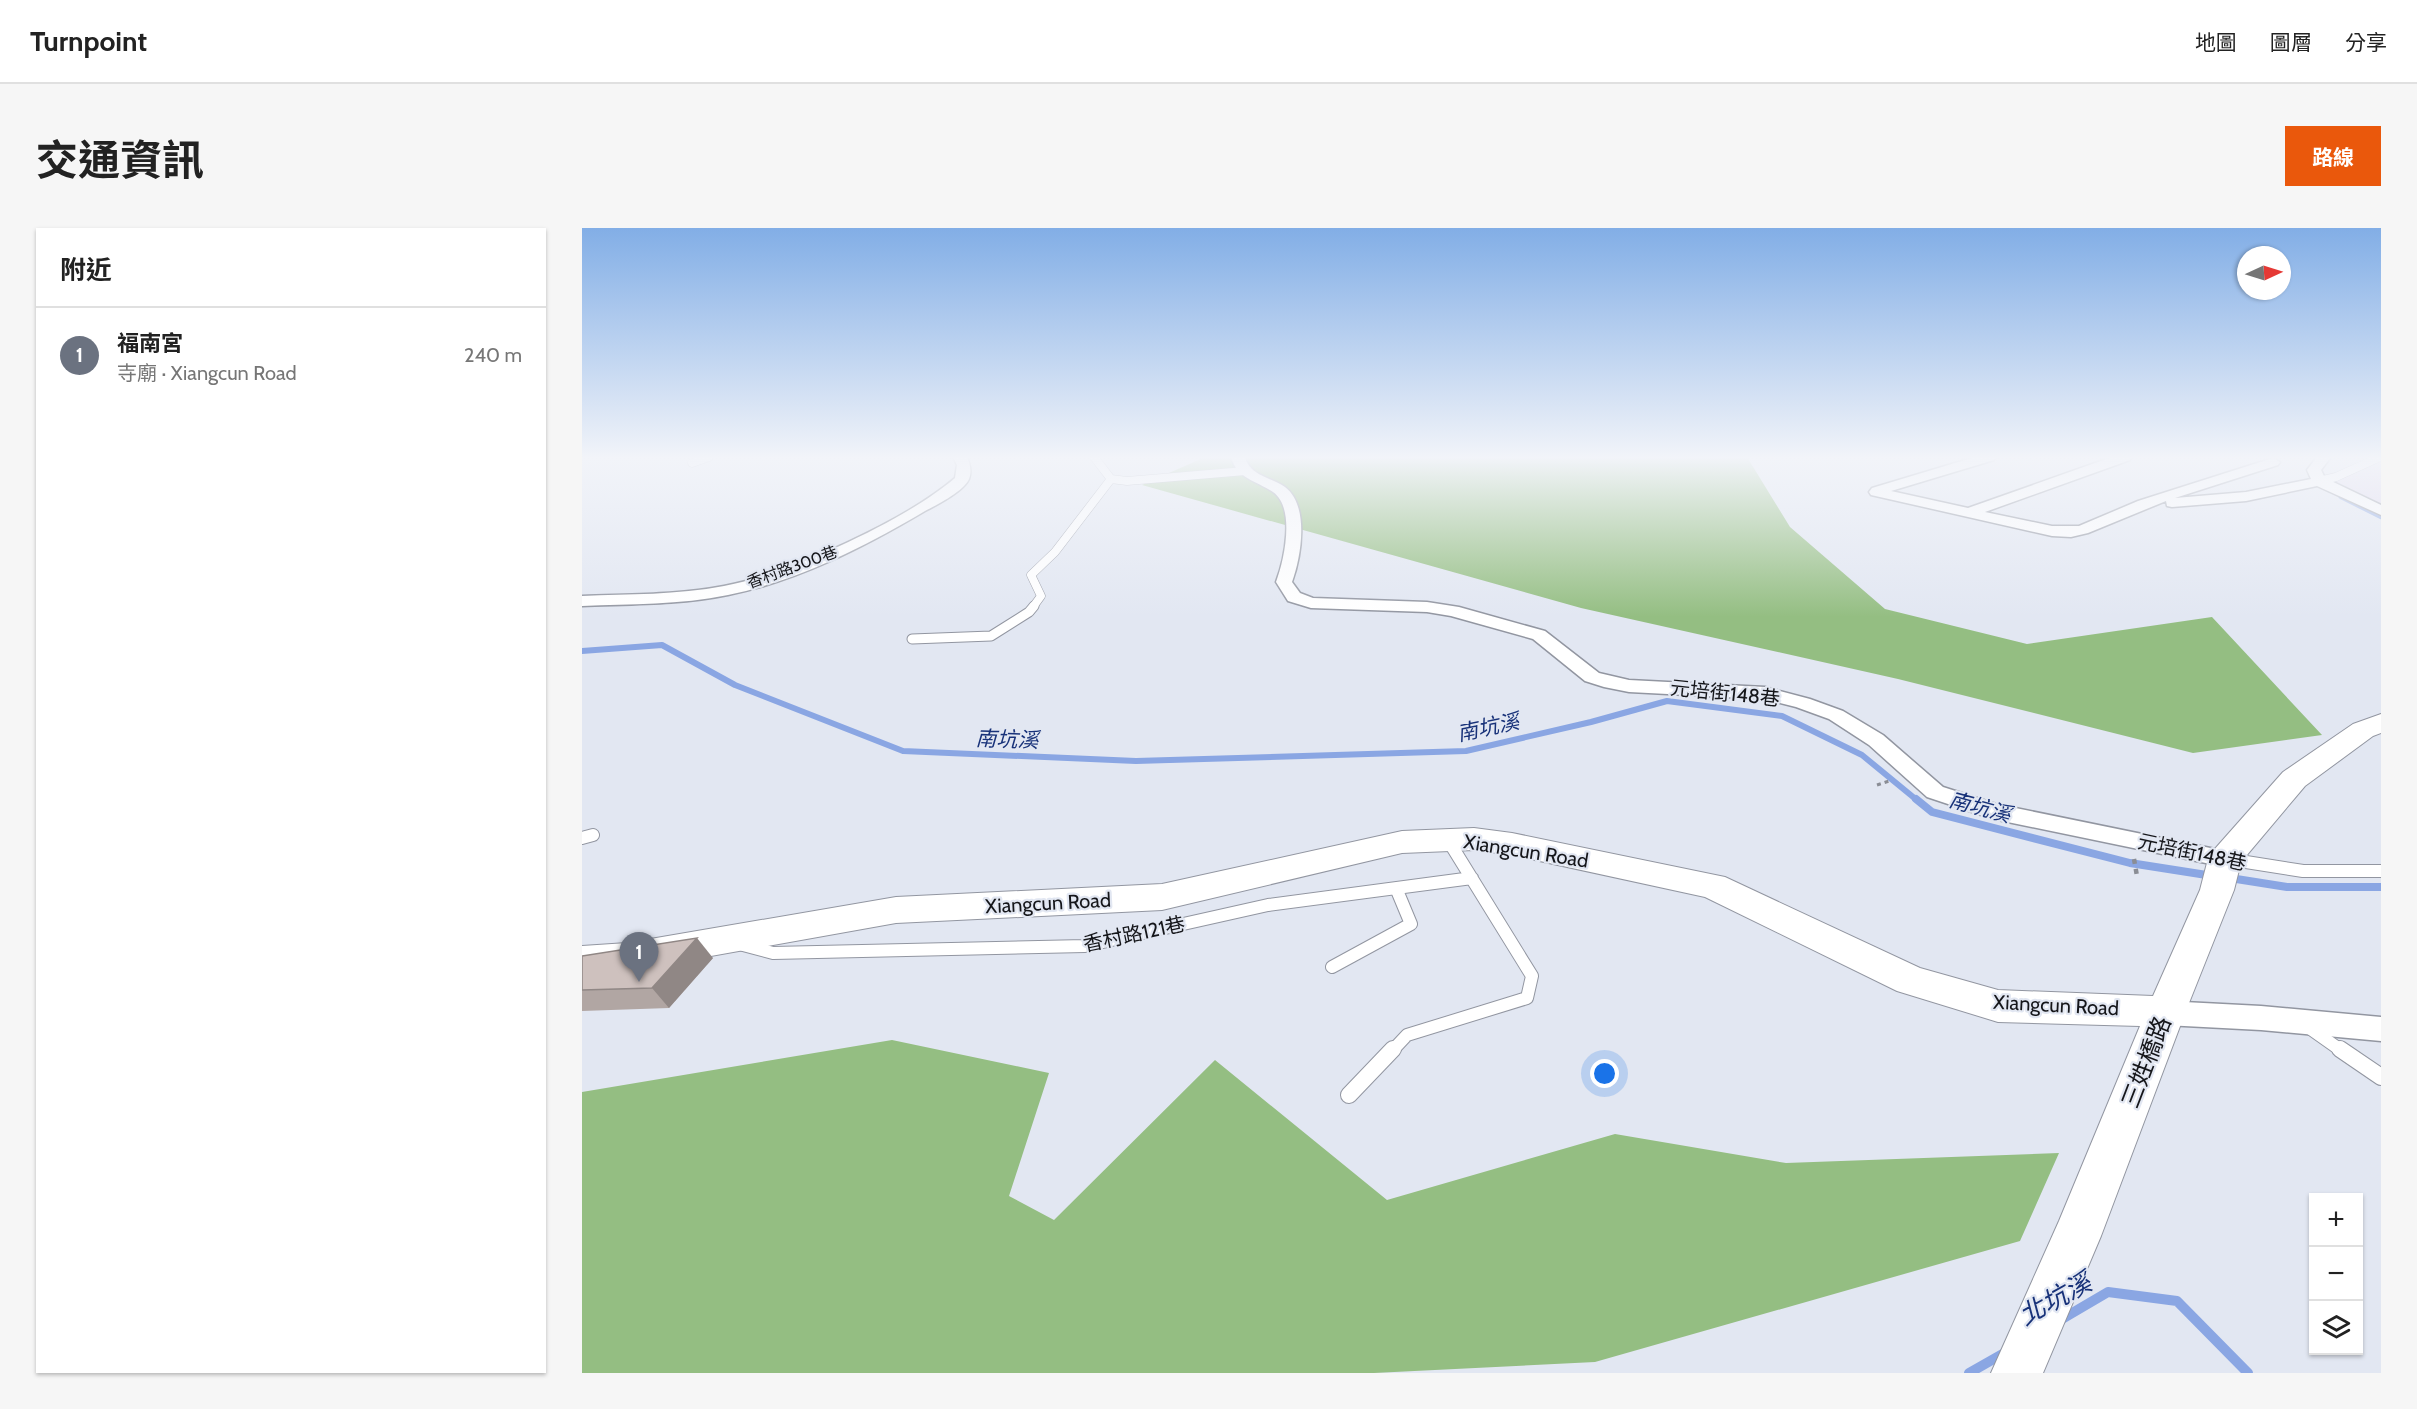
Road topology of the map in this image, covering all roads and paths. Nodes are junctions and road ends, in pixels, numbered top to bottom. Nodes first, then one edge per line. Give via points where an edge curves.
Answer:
1 (916, 510) edge
2 (1087, 510) edge
3 (1291, 510) edge
4 (1957, 510) edge
5 (1975, 510) edge
6 (2128, 510) edge
7 (1968, 513) junction
8 (582, 601) edge
9 (912, 639) dead end
10 (2381, 723) edge
11 (1447, 839) junction
12 (2133, 851) dead end
13 (2381, 871) edge
14 (2221, 874) junction
15 (2137, 876) dead end
16 (1472, 878) junction
17 (1396, 888) junction
18 (722, 940) junction
19 (582, 962) edge
20 (1332, 967) dead end
21 (2165, 1013) junction
22 (2301, 1022) junction
23 (2381, 1029) edge
24 (2381, 1077) edge
25 (1349, 1095) dead end
26 (2017, 1373) edge

1 - 8 street, 香村路300巷 via 868,538 804,566 728,590 691,596
2 - 9 lane via 1055,552 1031,575 1041,596 1029,612 991,636
3 - 14 street, 元培街148巷 via 1293,555 1284,582 1294,597 1311,603 1453,611 1539,635 1592,677 1604,681 1629,686 1765,693 1803,703 1836,715 1876,740 1935,792
4 - 7 street
5 - 7 street
6 - 7 street via 2071,532
10 - 14 street, 三姓橋路 via 2363,730 2294,779
11 - 16 lane
11 - 18 street, Xiangcun Road via 1402,842 1162,897 896,910
11 - 21 street, Xiangcun Road via 1512,844 1713,886 1910,980 1998,1006
12 - 15 path
13 - 14 lane, 元培街148巷 via 2342,874 2268,868
14 - 21 street, 三姓橋路
16 - 17 lane, 香村路121巷
16 - 25 lane via 1532,976 1527,998 1407,1035
17 - 18 lane, 香村路121巷 via 1268,905 1084,946 773,952
17 - 20 lane via 1411,924
18 - 19 street, Xiangcun Road
21 - 22 street, Xiangcun Road
21 - 26 street, 三姓橋路 via 2077,1236
22 - 23 street, Xiangcun Road
22 - 24 lane

